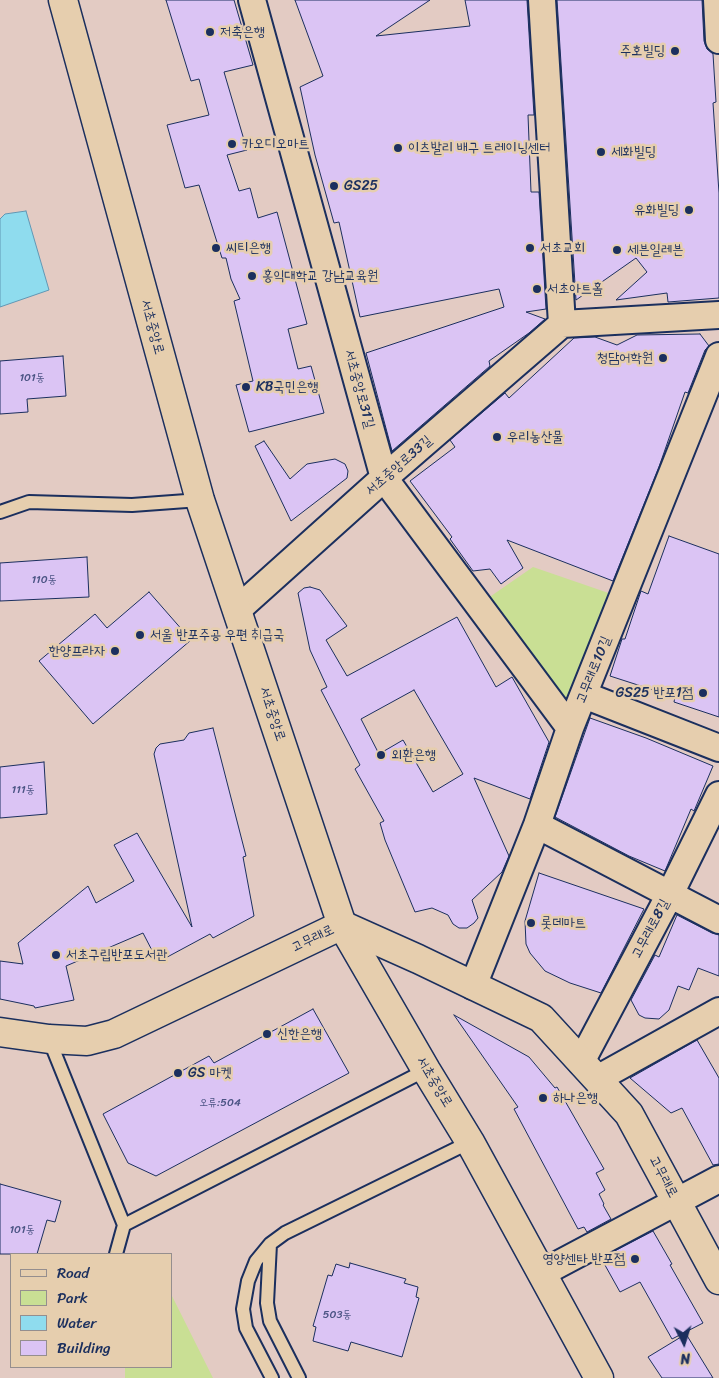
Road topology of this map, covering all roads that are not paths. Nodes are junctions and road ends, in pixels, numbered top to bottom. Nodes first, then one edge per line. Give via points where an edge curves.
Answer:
1 (63, 0) edge
2 (252, 0) edge
3 (542, 0) edge
4 (717, 0) edge
5 (719, 40) edge
6 (719, 315) edge
7 (562, 324) junction
8 (719, 356) edge
9 (384, 478) junction
10 (200, 500) junction
11 (0, 512) edge
12 (237, 610) junction
13 (584, 695) junction
14 (570, 728) junction
15 (719, 748) edge
16 (719, 795) edge
17 (537, 826) junction
18 (670, 894) junction
19 (719, 920) edge
20 (342, 925) junction
21 (473, 986) junction
22 (719, 1011) edge
23 (0, 1032) edge
24 (49, 1039) junction
25 (426, 1070) junction
26 (589, 1071) junction
27 (470, 1142) junction
28 (719, 1179) edge
29 (676, 1201) junction
30 (124, 1225) junction
31 (270, 1244) junction
32 (116, 1253) edge
33 (542, 1273) junction
34 (719, 1280) edge
35 (272, 1378) edge
36 (299, 1378) edge
37 (599, 1378) edge

1 - 10 main road, 서초중앙로
2 - 9 street, 서초중앙로31길
3 - 7 street
4 - 5 street
6 - 7 street
7 - 9 street, 서초중앙로33길
8 - 13 street, 고무래로10길
9 - 12 street, 서초중앙로33길
9 - 14 street, 서초중앙로31길
10 - 11 lane via 132,505 29,502
10 - 12 main road, 서초중앙로
12 - 20 main road, 서초중앙로
13 - 14 street, 고무래로10길
13 - 15 street
14 - 17 street, 고무래로10길
16 - 18 street, 고무래로8길
17 - 18 street
17 - 21 street, 고무래로10길
18 - 19 street
18 - 26 street, 고무래로8길
20 - 21 main road, 고무래로
20 - 24 main road, 고무래로 via 114,1034 88,1041
20 - 25 main road, 서초중앙로
21 - 26 main road, 고무래로 via 541,1018
22 - 26 street
23 - 24 main road, 고무래로
24 - 30 lane
25 - 27 main road, 서초중앙로
25 - 30 lane
26 - 29 main road, 고무래로 via 629,1114
27 - 31 lane via 285,1233
27 - 33 main road, 서초중앙로
28 - 29 street
29 - 33 street
29 - 34 main road, 고무래로
30 - 32 lane
31 - 35 lane via 256,1261 243,1309 246,1328
31 - 36 lane via 267,1303 270,1321
33 - 37 main road, 서초중앙로

